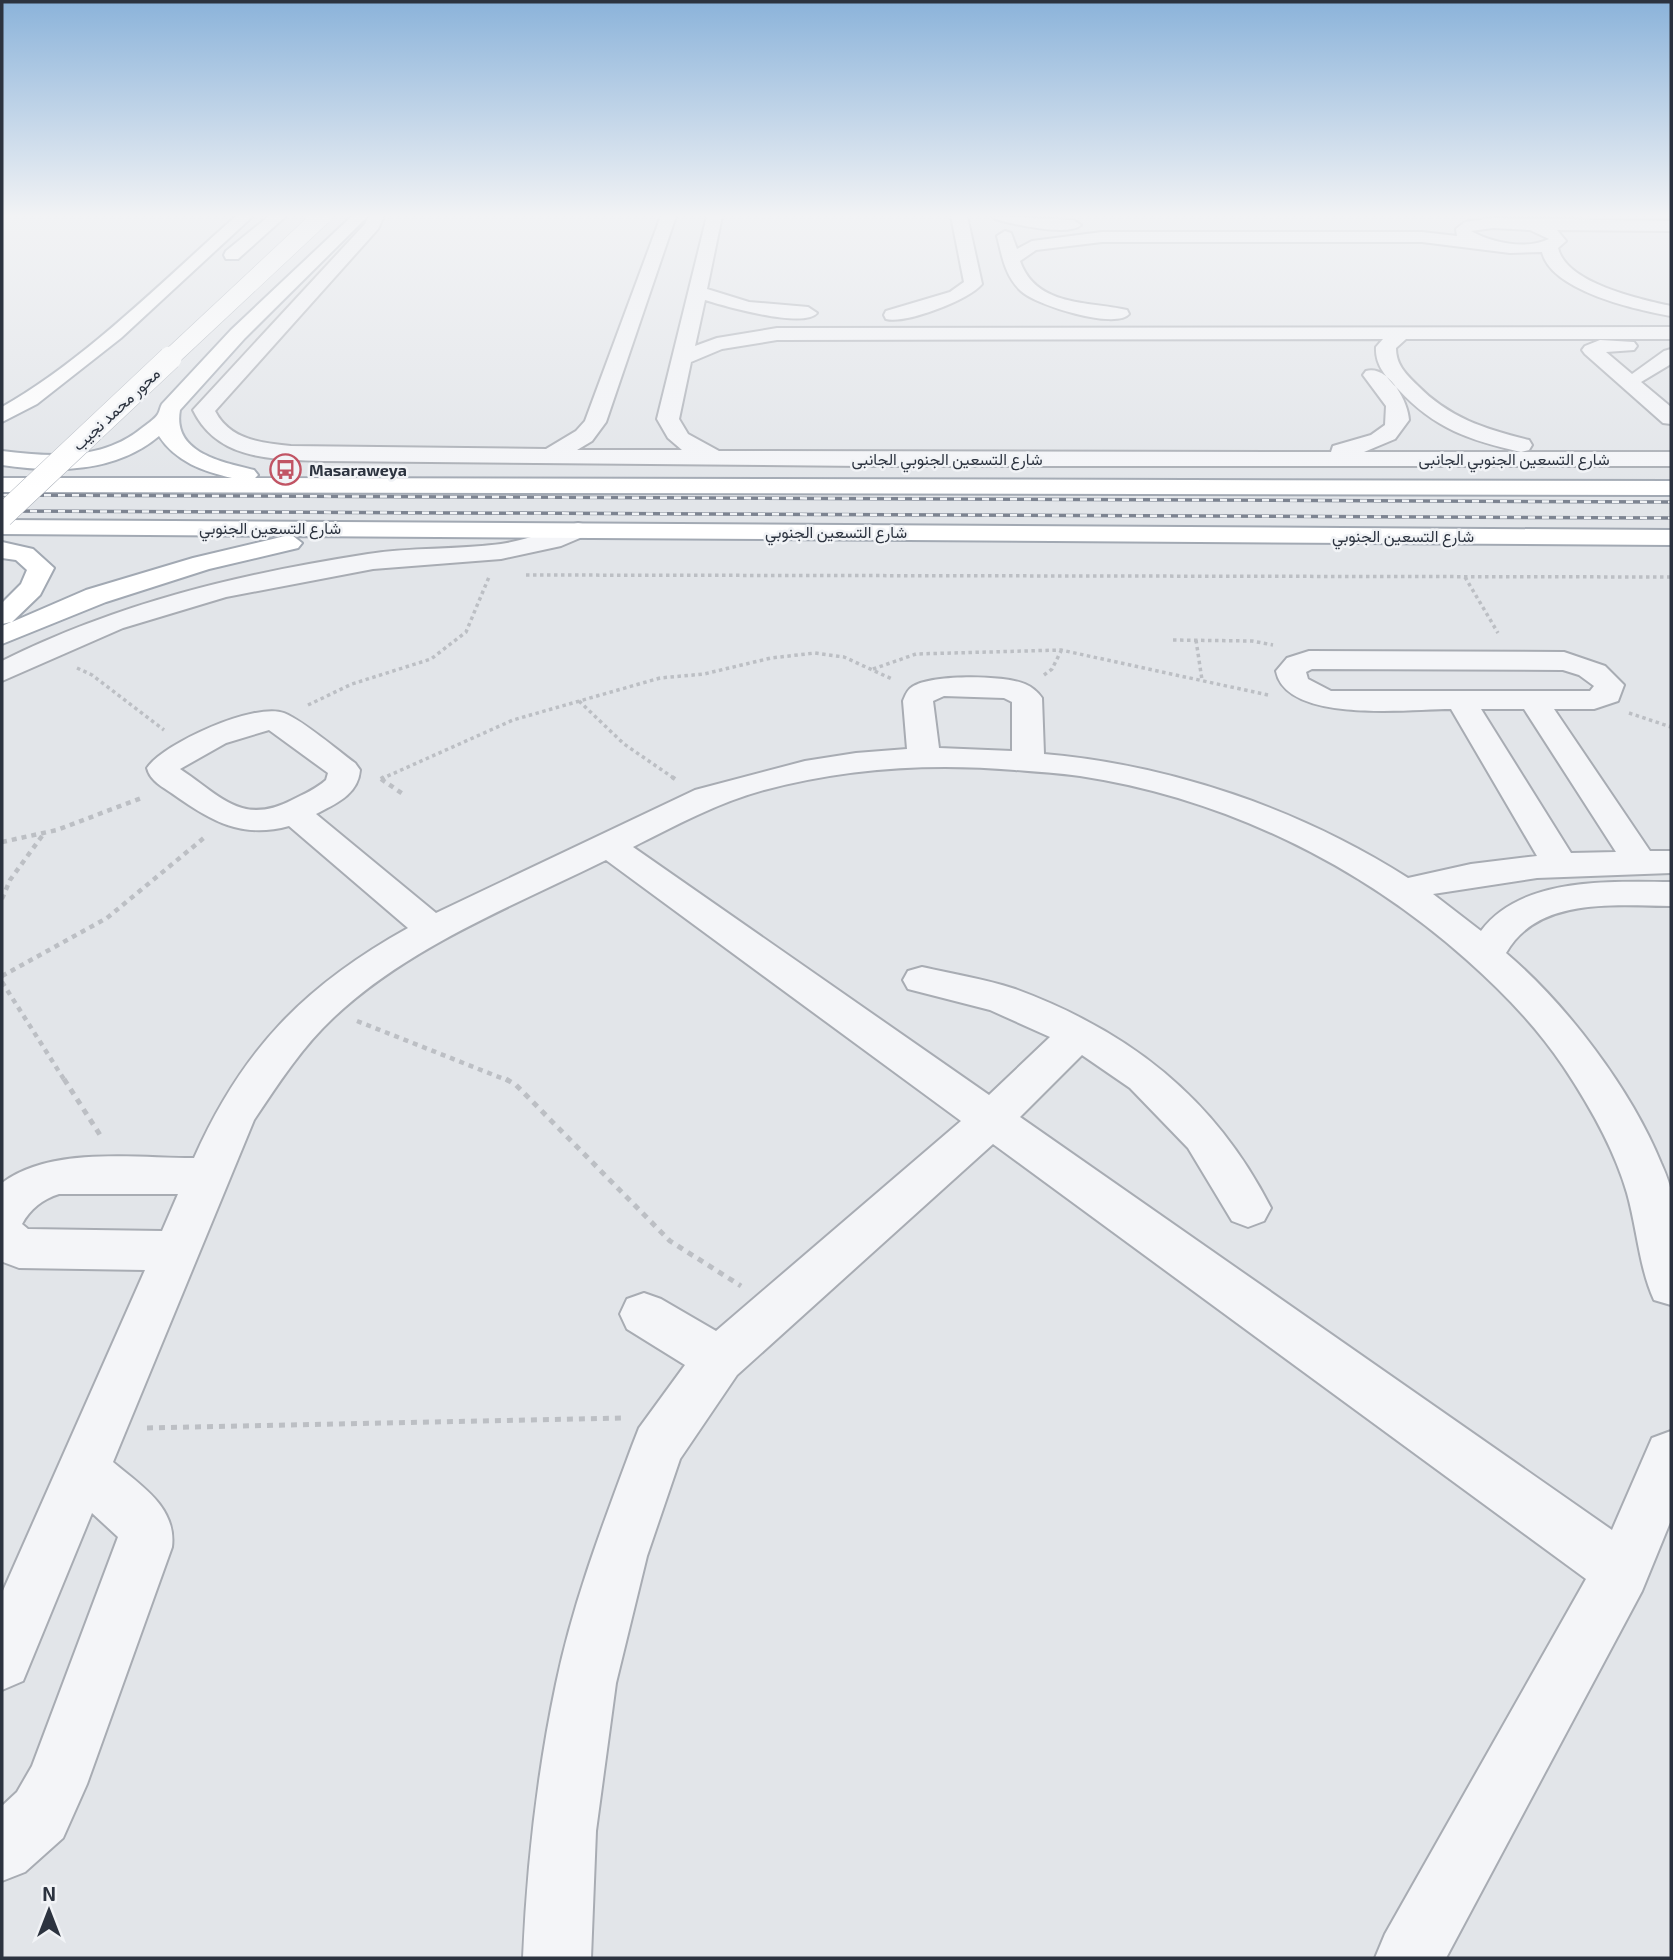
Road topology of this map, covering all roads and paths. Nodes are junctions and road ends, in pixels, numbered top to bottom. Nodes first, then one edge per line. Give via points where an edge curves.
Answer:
1 (143, 307) edge
2 (164, 307) edge
3 (196, 307) edge
4 (231, 307) edge
5 (251, 307) edge
6 (265, 307) edge
7 (298, 307) edge
8 (640, 307) edge
9 (693, 307) edge
10 (746, 307) edge
11 (752, 307) edge
12 (924, 307) edge
13 (1080, 307) edge
14 (1650, 307) edge
15 (1671, 313) edge
16 (821, 314) dead end
17 (869, 315) dead end
18 (893, 315) junction
19 (961, 315) dead end
20 (1041, 315) dead end
21 (1400, 324) junction
22 (176, 326) dead end
23 (1308, 332) junction
24 (1671, 332) edge
25 (114, 334) junction
26 (238, 334) junction
27 (746, 338) junction
28 (1671, 346) edge
29 (1671, 355) edge
30 (681, 359) junction
31 (1641, 376) dead end
32 (2, 416) edge
33 (1671, 418) edge
34 (166, 419) junction
35 (670, 426) junction
36 (1393, 429) junction
37 (647, 430) dead end
38 (1466, 430) junction
39 (43, 446) dead end
40 (551, 456) junction
41 (714, 457) junction
42 (2, 458) edge
43 (865, 459) junction
44 (1307, 459) junction
45 (1585, 459) junction
46 (1671, 459) edge
47 (2, 484) edge
48 (300, 485) junction
49 (866, 488) junction
50 (1635, 488) junction
51 (1671, 488) edge
52 (1671, 509) edge
53 (2, 516) edge
54 (2, 527) edge
55 (382, 528) junction
56 (578, 530) junction
57 (1671, 538) edge
58 (2, 550) edge
59 (477, 575) dead end
60 (518, 575) dead end
61 (1465, 577) junction
62 (1671, 577) edge
63 (2, 615) edge
64 (2, 636) edge
65 (1173, 640) dead end
66 (1196, 640) junction
67 (1309, 660) junction
68 (81, 661) dead end
69 (1386, 661) junction
70 (1469, 661) junction
71 (1514, 661) junction
72 (873, 669) junction
73 (2, 672) edge
74 (1202, 680) junction
75 (921, 694) junction
76 (1311, 695) junction
77 (579, 701) junction
78 (1408, 701) junction
79 (1461, 701) junction
80 (1495, 701) junction
81 (1534, 701) junction
82 (275, 720) junction
83 (190, 749) junction
84 (924, 757) junction
85 (1028, 760) junction
86 (382, 779) dead end
87 (178, 782) junction
88 (707, 797) junction
89 (293, 812) junction
90 (230, 816) junction
91 (42, 836) junction
92 (2, 842) edge
93 (608, 845) junction
94 (1656, 862) edge
95 (1559, 864) junction
96 (1405, 890) junction
97 (1671, 894) edge
98 (2, 898) edge
99 (433, 930) junction
100 (1487, 953) junction
101 (2, 976) edge
102 (922, 980) dead end
103 (2, 982) edge
104 (320, 1007) junction
105 (1079, 1033) junction
106 (992, 1119) junction
107 (127, 1176) junction
108 (208, 1176) junction
109 (1662, 1200) edge
110 (1248, 1208) dead end
111 (2, 1217) edge
112 (2, 1235) edge
113 (177, 1251) junction
114 (1668, 1258) edge
115 (777, 1308) junction
116 (644, 1314) dead end
117 (719, 1360) junction
118 (679, 1417) junction
119 (92, 1450) junction
120 (1671, 1456) edge
121 (1622, 1571) junction
122 (2, 1660) edge
123 (2, 1849) edge
124 (557, 1958) edge
125 (1409, 1958) edge

1 - 25 main road
2 - 25 main road
3 - 22 main road
4 - 53 main road, محور محمد نجيب, bridge
5 - 26 main road
6 - 26 main road
7 - 40 street, شارع التسعين الجنوبي الجانبى via 205,411 209,425 225,438 298,452
8 - 40 street via 603,425
9 - 30 street
10 - 27 street via 731,312 722,322 730,332
11 - 16 street
12 - 18 street
13 - 20 street via 1127,314
14 - 15 street
15 - 21 street
17 - 18 street
18 - 19 street
21 - 23 street
21 - 24 street
21 - 38 street via 1385,347 1392,371 1427,410
23 - 27 street via 790,334
23 - 36 street via 1353,356 1395,401 1399,412
25 - 32 main road via 30,400
26 - 34 main road via 177,400
27 - 30 street via 703,348
28 - 33 street via 1600,346 1592,350
29 - 31 street
30 - 35 street
34 - 42 main road via 129,447 107,455 49,462
34 - 48 main road via 168,434 179,448 199,460 251,477
35 - 37 street
35 - 41 street via 693,449
36 - 38 street via 1445,439
36 - 44 street via 1360,447
38 - 45 street
39 - 47 main road, محور محمد نجيب
40 - 41 street, شارع التسعين الجنوبي الجانبى
41 - 43 street, شارع التسعين الجنوبي الجانبى
43 - 44 street, شارع التسعين الجنوبي الجانبى
43 - 49 main road
44 - 45 street, شارع التسعين الجنوبي الجانبى
45 - 46 street, شارع التسعين الجنوبي الجانبى
47 - 48 main road
48 - 49 main road
49 - 50 main road
50 - 51 main road
50 - 52 main road
54 - 55 main road, شارع التسعين الجنوبي
55 - 56 main road, شارع التسعين الجنوبي
55 - 64 main road via 202,562 96,596
56 - 57 main road, شارع التسعين الجنوبي
56 - 73 street via 523,550 375,561 261,582 80,635
58 - 63 main road via 24,554 41,568 26,597
59 - 82 path via 490,575 468,629 431,659 352,684
60 - 61 path
61 - 62 path
61 - 71 path
65 - 66 path
66 - 67 path via 1270,644
66 - 74 path
67 - 69 street
67 - 76 street via 1291,671 1298,687
68 - 83 path via 70,666 92,675
69 - 70 street
69 - 78 street
70 - 71 street
70 - 80 street
71 - 81 street via 1564,661 1585,666 1609,685 1607,695 1594,700
72 - 74 path via 916,654 1061,650
72 - 75 path
72 - 77 path via 835,655 794,654 681,679 660,678
74 - 76 path via 1264,694
75 - 84 street
75 - 85 street via 941,687 1022,694 1027,698
76 - 78 street via 1330,700
77 - 86 path via 513,720
77 - 88 path via 610,735 653,767
78 - 79 street
79 - 80 street
79 - 95 street
80 - 81 street
81 - 94 street
82 - 83 street via 256,722
82 - 89 street via 344,770 333,792
83 - 87 street via 173,756 163,768
84 - 85 street
84 - 88 street via 839,765
85 - 96 street via 1105,770 1247,809 1334,847
87 - 90 street
87 - 91 path
88 - 93 street
89 - 90 street via 258,823
89 - 99 street
90 - 101 path via 107,918
91 - 92 path
91 - 98 path
93 - 99 street
93 - 106 street
94 - 95 street
95 - 96 street via 1468,874
96 - 100 street
97 - 100 street via 1590,895 1555,901 1524,914 1502,931
99 - 104 street via 374,965
100 - 109 street via 1541,1009 1588,1071
102 - 105 street via 1001,999
103 - 107 path
104 - 108 street via 273,1057 235,1114
104 - 115 path via 502,1076 670,1241
105 - 106 street
105 - 110 street via 1144,1077 1203,1136
106 - 115 street
106 - 121 street
107 - 108 street
107 - 111 street via 60,1176 33,1184 11,1201
108 - 113 street
109 - 114 street
112 - 113 street via 19,1248
113 - 119 street
115 - 117 street
116 - 117 street
117 - 118 street
118 - 119 path
118 - 124 street via 658,1446 619,1556 586,1683 564,1832
119 - 122 street
119 - 123 street via 141,1521 146,1533 144,1547 55,1784 40,1815
120 - 121 street
121 - 125 street

